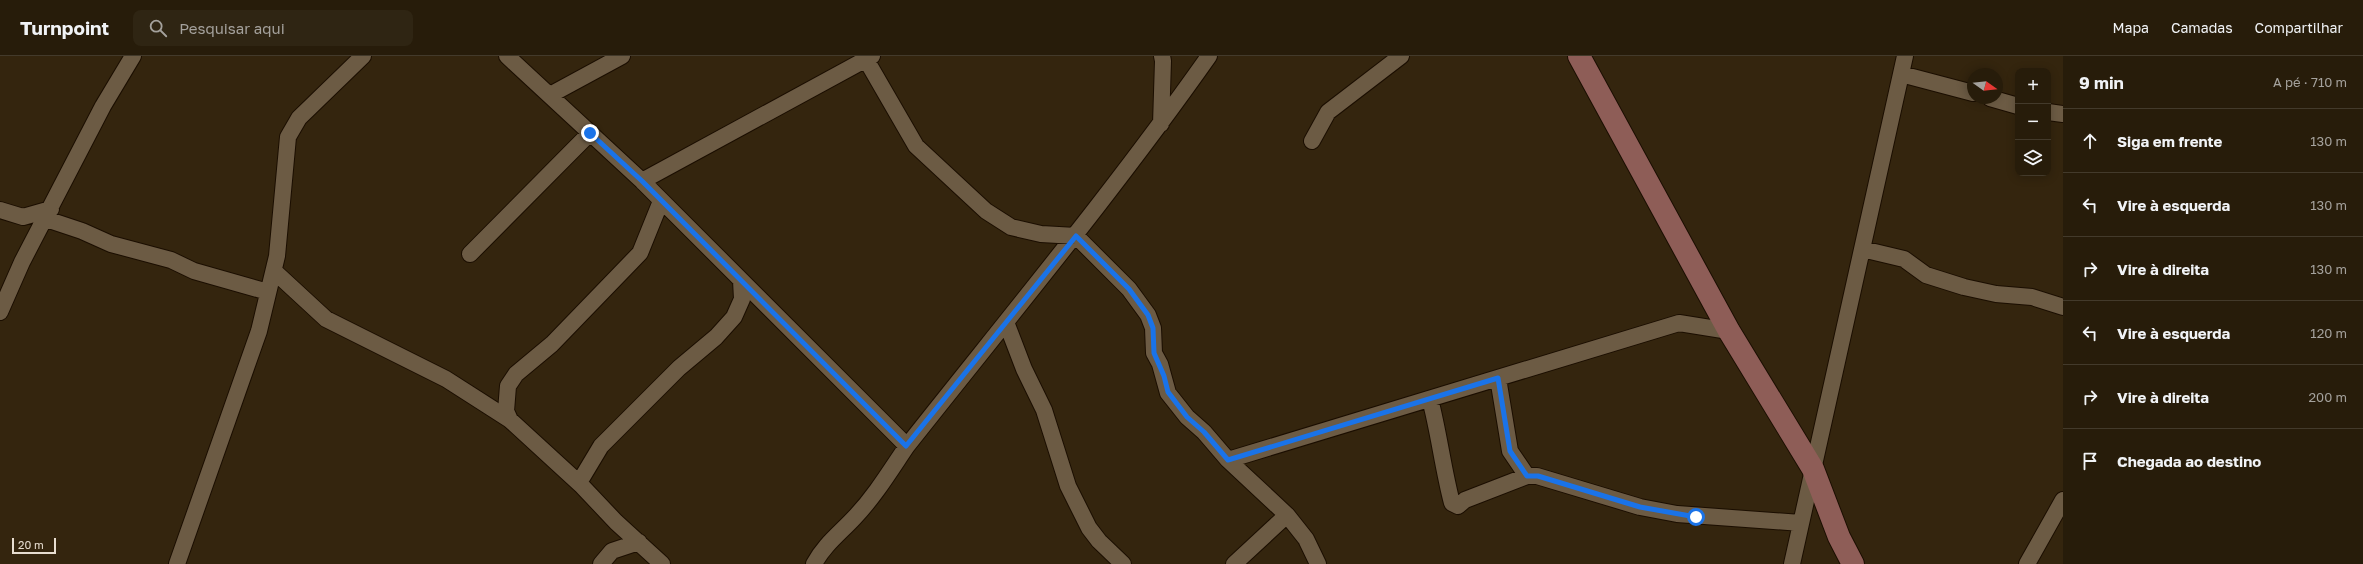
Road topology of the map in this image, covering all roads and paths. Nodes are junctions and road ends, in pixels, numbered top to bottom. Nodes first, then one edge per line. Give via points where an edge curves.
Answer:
1 (133, 56) edge
2 (363, 56) edge
3 (507, 56) edge
4 (622, 56) edge
5 (1162, 56) edge
6 (1209, 56) edge
7 (1401, 56) edge
8 (1579, 56) edge
9 (1905, 56) edge
10 (867, 57) edge
11 (1901, 74) junction
12 (1967, 91) edge
13 (550, 95) junction
14 (2003, 102) edge
15 (2015, 105) edge
16 (2051, 112) edge
17 (2063, 114) edge
18 (1161, 124) junction
19 (590, 133) junction
20 (1312, 141) dead end
21 (642, 181) junction
22 (661, 201) junction
23 (0, 210) edge
24 (48, 214) junction
25 (1076, 236) junction
26 (1862, 249) junction
27 (470, 254) dead end
28 (274, 271) junction
29 (741, 280) junction
30 (268, 292) junction
31 (2063, 308) edge
32 (0, 312) edge
33 (1006, 322) junction
34 (1729, 331) junction
35 (1498, 378) junction
36 (1430, 399) junction
37 (510, 420) junction
38 (906, 446) junction
39 (1228, 460) junction
40 (1813, 469) junction
41 (1527, 476) junction
42 (581, 485) junction
43 (2063, 500) edge
44 (1287, 516) junction
45 (616, 522) junction
46 (1801, 523) junction
47 (639, 542) junction
48 (612, 551) junction
49 (177, 564) edge
50 (601, 564) edge
51 (662, 564) edge
52 (814, 564) edge
53 (1123, 564) edge
54 (1234, 564) edge
55 (1318, 564) edge
56 (1792, 564) edge
57 (1853, 564) edge
58 (2027, 564) edge

1 - 24 street via 103,106
2 - 28 street via 299,118 288,137
3 - 13 street
4 - 13 street
5 - 18 street
6 - 18 street
7 - 20 street via 1328,112
8 - 34 street
9 - 11 street
10 - 21 street
10 - 25 street via 916,146 986,211 1011,227 1041,234
11 - 12 street
11 - 26 street
13 - 19 street
14 - 15 street
16 - 17 street
18 - 25 street
19 - 21 street
19 - 27 street
21 - 22 street
22 - 29 street
22 - 37 street via 640,253 552,344 516,374 508,386 506,411
23 - 24 street via 23,217
24 - 30 street via 111,244 171,260 194,271
24 - 32 street via 22,262
25 - 33 street
25 - 39 street via 1129,289 1148,315 1153,328 1154,353 1168,392 1187,417
26 - 31 street via 1904,259 1926,275 1964,287 1996,294 2032,297
26 - 40 street
28 - 30 street
28 - 37 street via 326,319 446,379
29 - 38 street
29 - 42 street via 742,299 734,317 601,446 580,481
30 - 49 street via 256,339
33 - 38 street
33 - 53 street via 1024,369 1044,410 1068,486 1089,528
34 - 35 street via 1679,324
34 - 40 street
35 - 36 street
35 - 41 street via 1510,451
36 - 39 street
36 - 41 street via 1438,429 1441,461 1452,503 1458,506 1465,500
37 - 42 street
38 - 52 street via 883,482 855,517 828,543
39 - 44 street
40 - 46 street
40 - 57 street via 1839,537
41 - 46 street via 1538,476 1640,507 1677,514
42 - 45 street
43 - 58 street
44 - 54 street
44 - 55 street via 1306,539
45 - 47 street
45 - 48 street
46 - 56 street
47 - 48 street
47 - 51 street
48 - 50 street

